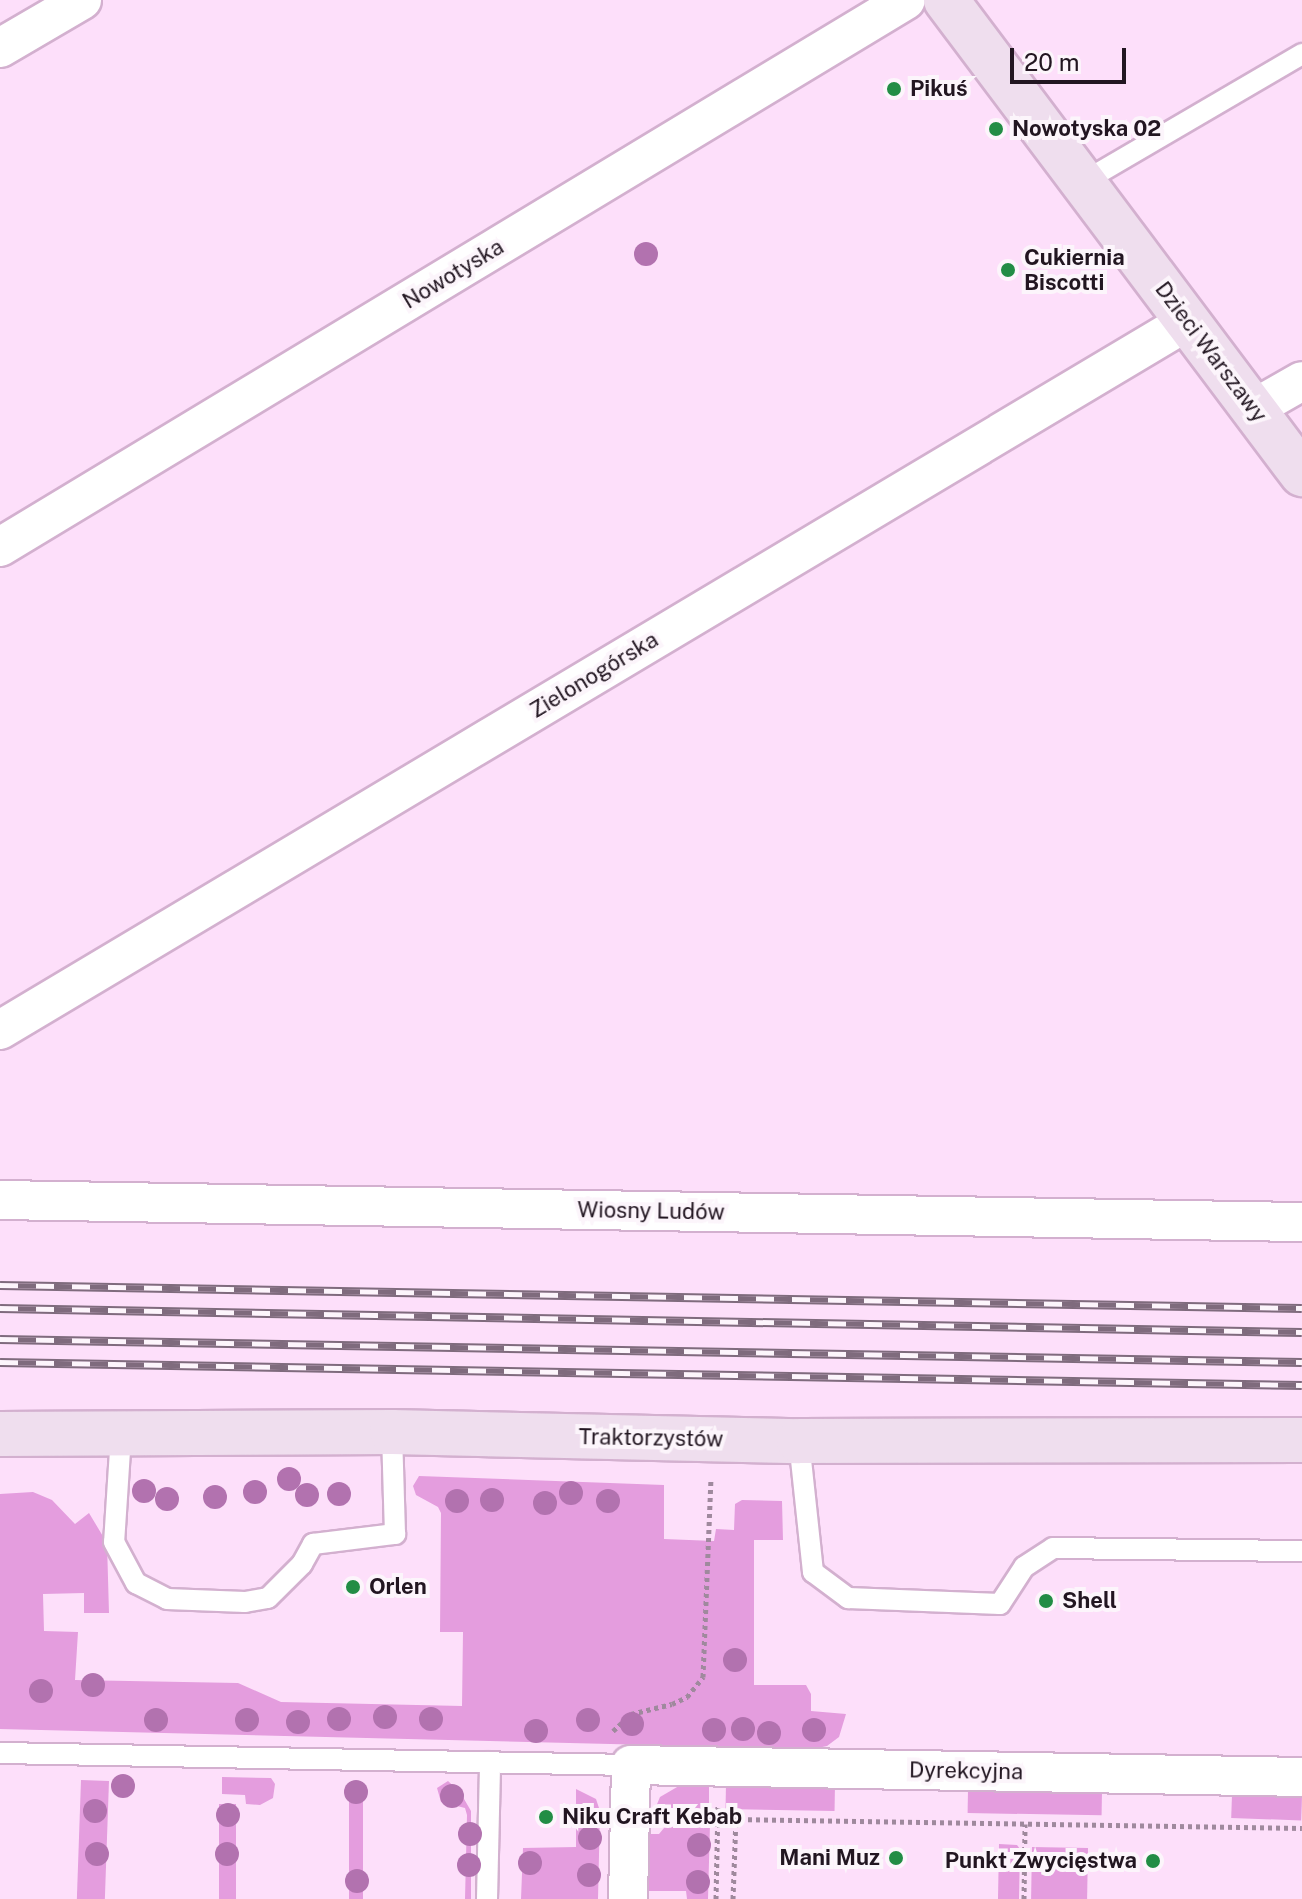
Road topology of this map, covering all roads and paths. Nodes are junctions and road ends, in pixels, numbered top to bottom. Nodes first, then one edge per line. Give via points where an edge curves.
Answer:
1 (82, 0) edge
2 (906, 0) edge
3 (946, 0) edge
4 (0, 48) edge
5 (1302, 54) edge
6 (1083, 182) junction
7 (1188, 321) junction
8 (1302, 381) edge
9 (1253, 409) junction
10 (1302, 474) edge
11 (0, 547) edge
12 (0, 1030) edge
13 (0, 1200) edge
14 (1302, 1222) edge
15 (392, 1432) junction
16 (0, 1434) edge
17 (121, 1435) junction
18 (1302, 1440) edge
19 (799, 1441) junction
20 (711, 1480) dead end
21 (1302, 1551) edge
22 (620, 1750) junction
23 (0, 1753) edge
24 (490, 1762) junction
25 (719, 1765) junction
26 (1302, 1777) edge
27 (718, 1817) junction
28 (736, 1819) junction
29 (1025, 1824) junction
30 (1302, 1828) edge
31 (629, 1829) junction
32 (487, 1899) edge
33 (628, 1899) edge
34 (716, 1899) edge
35 (733, 1899) edge
36 (1024, 1899) edge

1 - 4 street
2 - 11 street, Nowotyska
3 - 6 street, Dzieci Warszawy
5 - 6 lane
6 - 7 street, Dzieci Warszawy
7 - 9 street, Dzieci Warszawy
7 - 12 street, Zielonogórska
8 - 9 street
9 - 10 street, Dzieci Warszawy
13 - 14 street, Wiosny Ludów
15 - 17 street, Traktorzystów
15 - 17 lane via 395,1534 313,1544 302,1564 268,1598 245,1602 167,1599 136,1583 114,1542
15 - 19 street, Traktorzystów
16 - 17 street, Traktorzystów
18 - 19 street, Traktorzystów
19 - 21 lane via 813,1572 848,1598 1000,1604 1024,1567 1053,1548
20 - 22 path via 703,1677 687,1697 631,1714
22 - 24 lane
22 - 25 street, Dyrekcyjna
22 - 31 street
23 - 24 lane
24 - 32 lane
25 - 26 street, Dyrekcyjna
25 - 27 path
27 - 28 path
27 - 31 path via 665,1818
27 - 34 path
28 - 29 path
28 - 35 path
29 - 30 path
29 - 36 path
31 - 33 street

